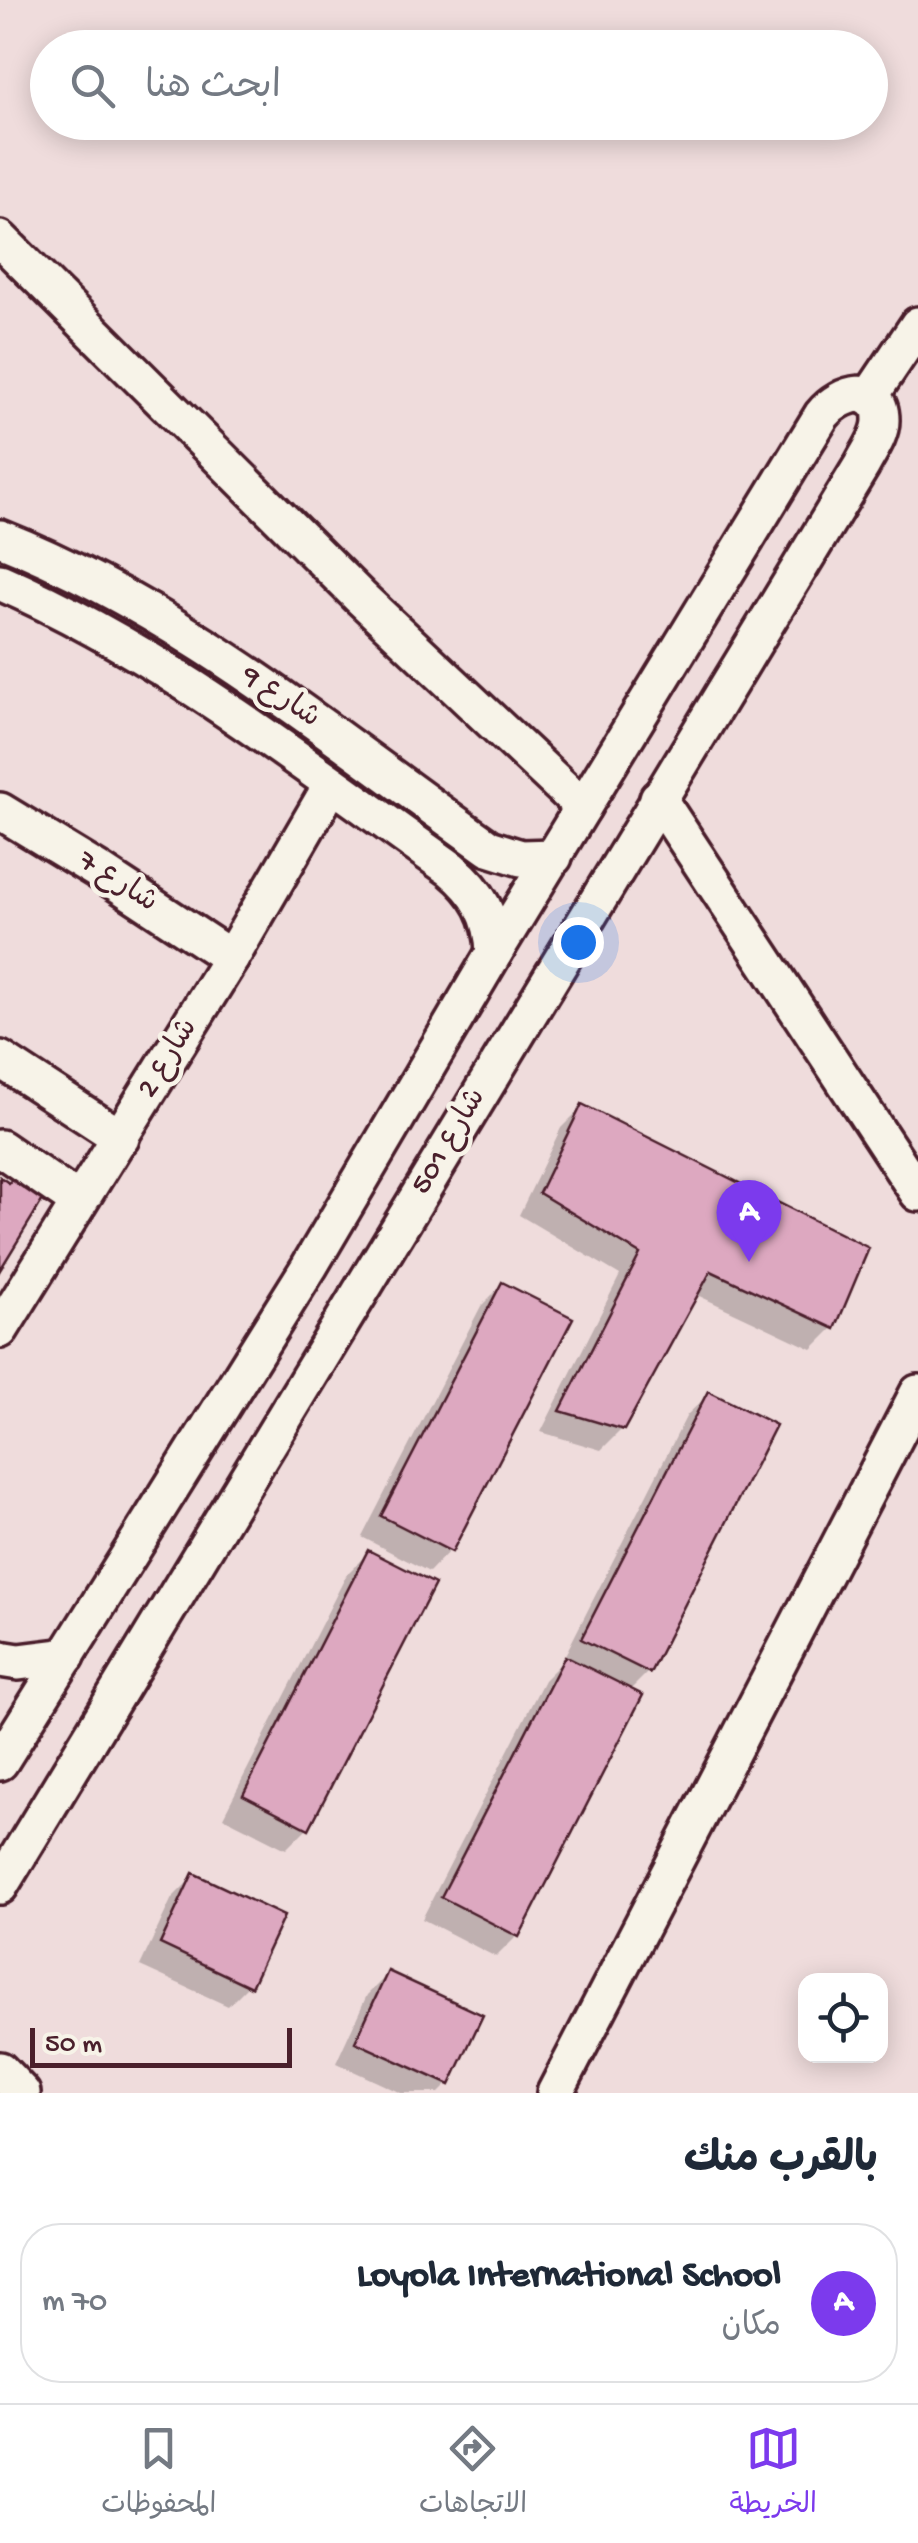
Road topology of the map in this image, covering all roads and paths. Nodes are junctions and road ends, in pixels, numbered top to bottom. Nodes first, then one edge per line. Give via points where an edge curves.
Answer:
1 (0, 239) edge
2 (918, 325) edge
3 (869, 398) junction
4 (1, 538) edge
5 (0, 582) edge
6 (332, 784) junction
7 (658, 798) junction
8 (584, 807) junction
9 (0, 811) edge
10 (554, 856) junction
11 (494, 953) junction
12 (231, 958) junction
13 (0, 1059) edge
14 (120, 1138) junction
15 (0, 1148) edge
16 (918, 1193) edge
17 (79, 1202) junction
18 (0, 1330) edge
19 (918, 1393) edge
20 (67, 1656) junction
21 (0, 1659) edge
22 (3, 1745) edge
23 (0, 1886) edge
24 (0, 2070) edge
25 (22, 2093) edge
26 (554, 2093) edge

1 - 8 street via 360,597
2 - 3 street
3 - 7 street, شارع 501 via 881,419 873,444
3 - 8 street, شارع 501 via 842,396 822,415
4 - 10 street, شارع 9 via 108,588 205,647 488,848 521,858
5 - 6 street, شارع 9 via 170,673
6 - 11 street, شارع 9 via 464,880 484,906
6 - 12 street, شارع 2
7 - 16 street
7 - 23 street, شارع 501
8 - 10 street, شارع 501
9 - 12 street, شارع 7
10 - 11 street, شارع 501
11 - 20 street, شارع 501
12 - 14 street, شارع 2
13 - 14 street
14 - 17 street, شارع 2
15 - 17 street
17 - 18 street, شارع 2
19 - 26 street
20 - 21 street
20 - 22 street, شارع 501
24 - 25 street

